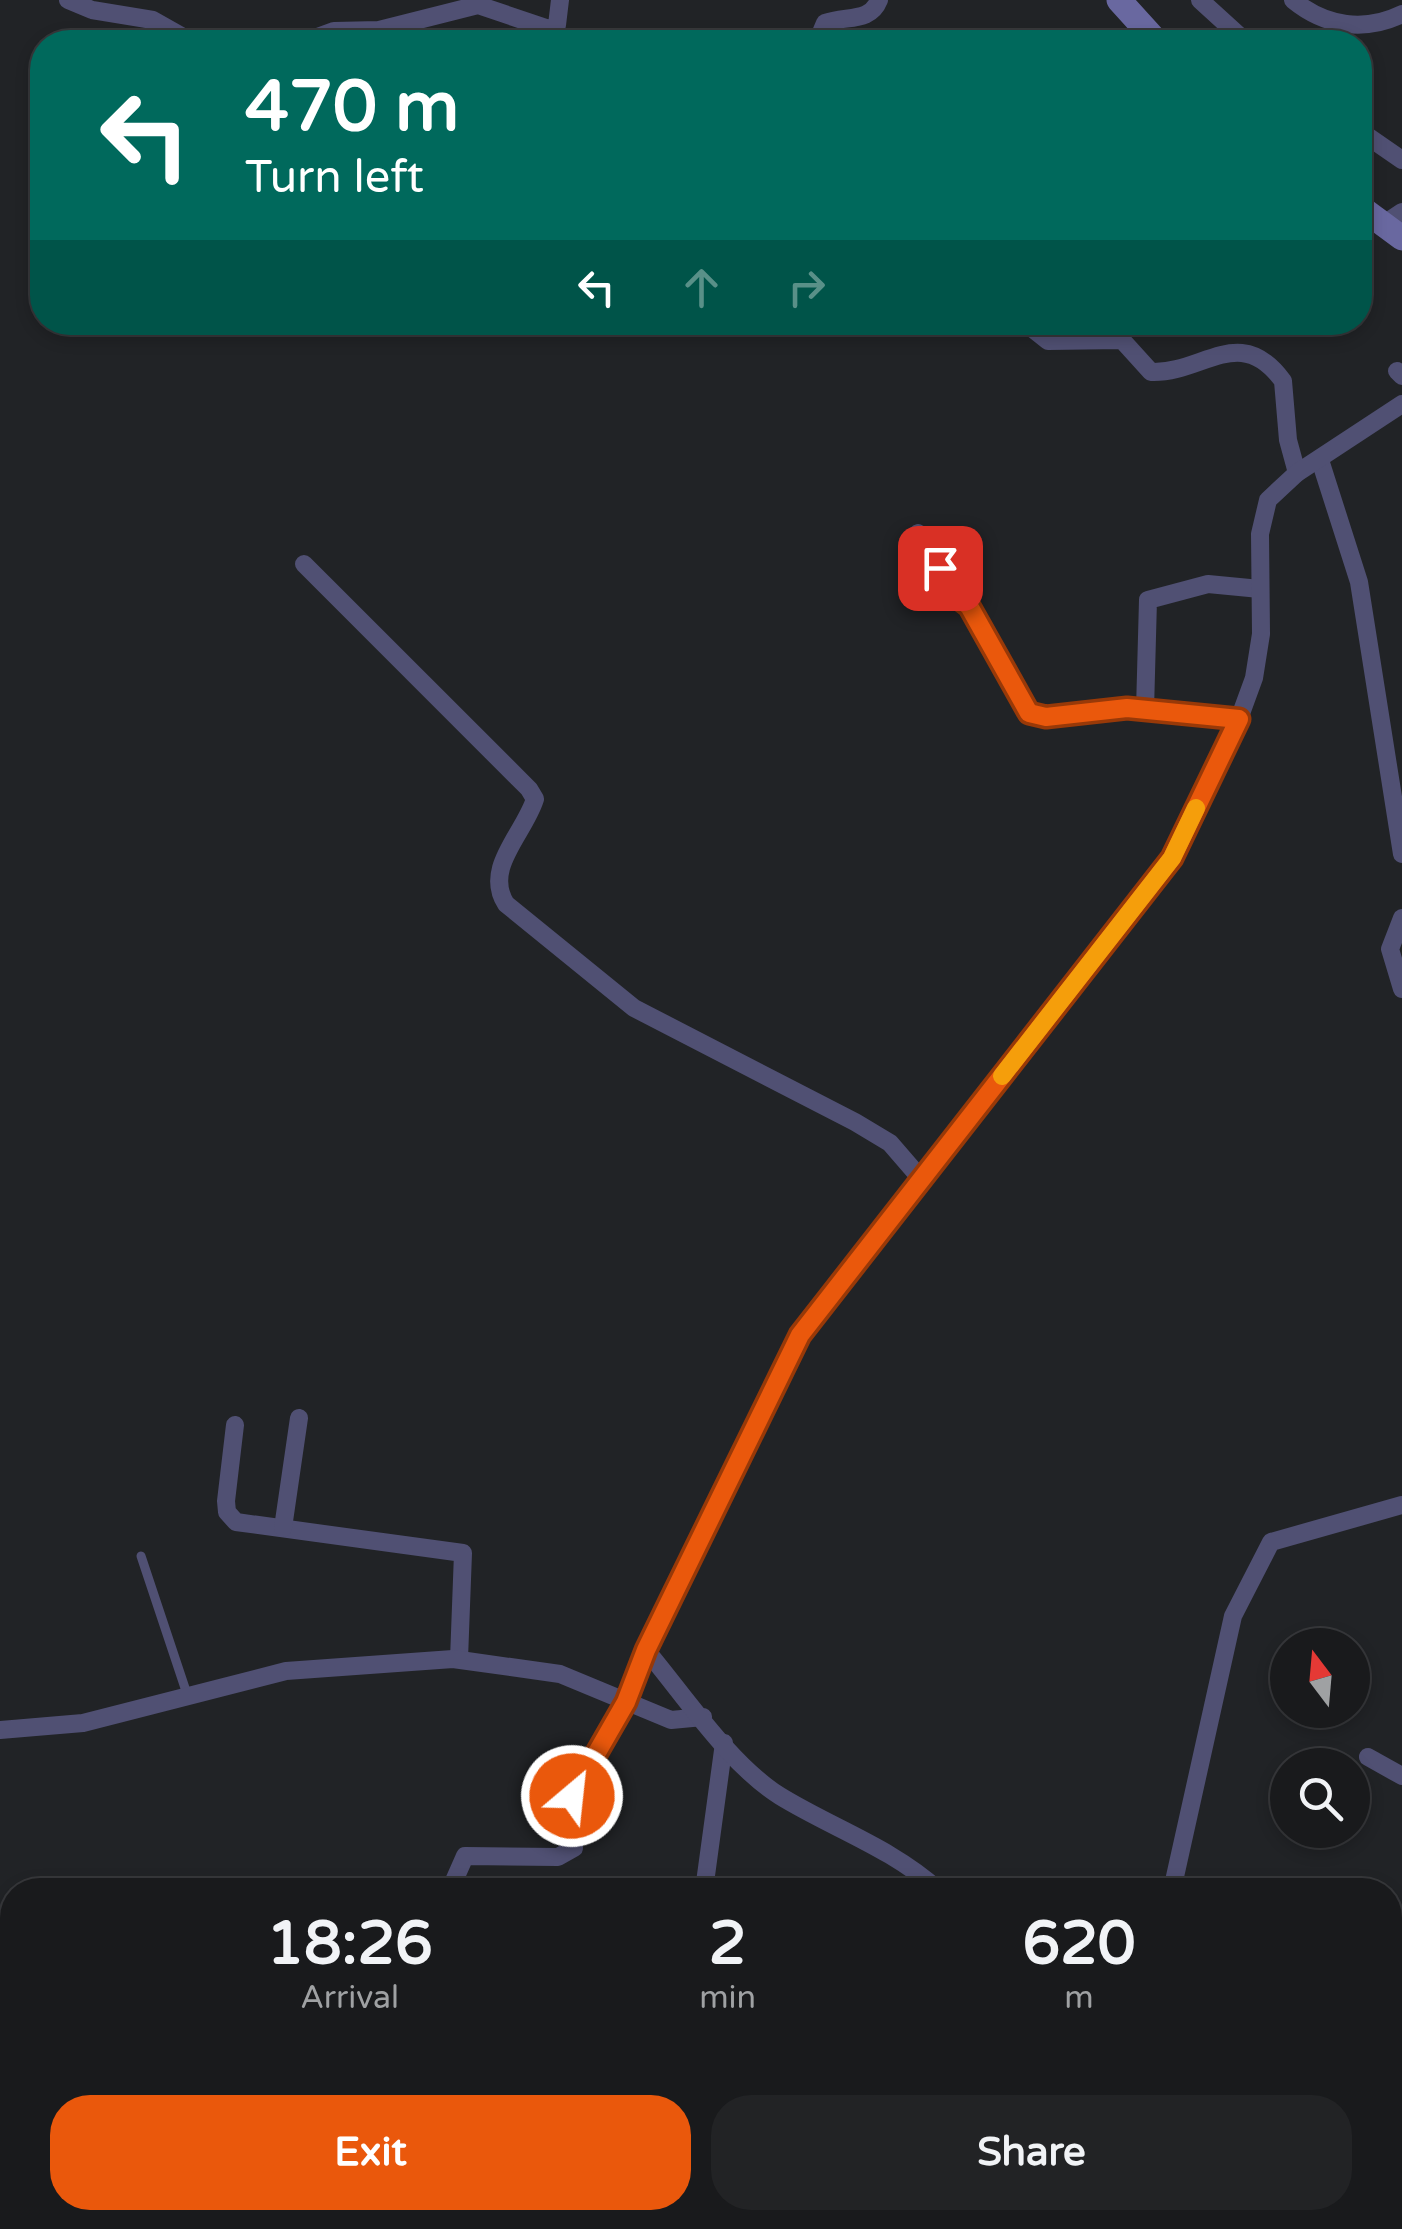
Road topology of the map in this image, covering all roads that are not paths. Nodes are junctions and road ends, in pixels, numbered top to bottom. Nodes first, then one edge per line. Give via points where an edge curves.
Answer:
1 (68, 0) edge
2 (560, 0) edge
3 (879, 0) edge
4 (1119, 0) edge
5 (1200, 0) edge
6 (1293, 0) edge
7 (1402, 14) edge
8 (171, 30) edge
9 (334, 30) edge
10 (379, 30) edge
11 (379, 30) edge
12 (822, 30) edge
13 (1146, 30) edge
14 (1233, 30) edge
15 (1372, 139) edge
16 (1402, 160) edge
17 (1372, 213) edge
18 (1396, 225) edge
19 (1041, 335) edge
20 (1399, 390) edge
21 (1320, 460) junction
22 (1297, 473) junction
23 (918, 532) dead end
24 (304, 564) dead end
25 (1260, 589) junction
26 (1145, 710) junction
27 (1239, 719) junction
28 (1402, 854) edge
29 (1402, 918) edge
30 (1402, 990) edge
31 (922, 1180) junction
32 (298, 1418) dead end
33 (234, 1425) dead end
34 (1393, 1507) edge
35 (1402, 1520) edge
36 (283, 1528) junction
37 (141, 1556) dead end
38 (646, 1650) junction
39 (459, 1660) junction
40 (188, 1697) junction
41 (626, 1702) junction
42 (702, 1717) junction
43 (0, 1730) edge
44 (724, 1743) junction
45 (1370, 1758) edge
46 (1402, 1776) edge
47 (455, 1878) edge
48 (706, 1878) edge
49 (920, 1878) edge
50 (1175, 1878) edge

1 - 8 street
2 - 11 street via 557,24 549,29 478,5
3 - 12 street via 864,16 826,22
4 - 13 main road
5 - 14 street
6 - 7 street via 1362,28
9 - 10 street
15 - 16 street
17 - 18 main road
19 - 22 street via 1122,340 1151,372 1244,352 1283,381
20 - 21 street
21 - 22 street
21 - 28 street via 1359,582
22 - 25 street via 1277,489 1262,516
23 - 26 street via 943,586 969,606 1029,713
24 - 31 street via 530,789 530,815 496,877 506,904 634,1008 856,1122 890,1143
25 - 26 street via 1208,584 1148,600
25 - 27 street via 1258,656
26 - 27 street
27 - 31 street via 1172,858
29 - 30 street via 1390,949
31 - 38 street via 800,1335
32 - 36 street
33 - 36 street via 227,1512 236,1522
34 - 35 street
34 - 50 street via 1274,1539 1255,1570 1233,1616
36 - 39 street via 463,1553
37 - 40 lane
38 - 41 street
38 - 42 street
39 - 40 street via 286,1670
39 - 41 street via 548,1671
40 - 43 street via 62,1728
41 - 42 street via 671,1720
41 - 47 street via 574,1788 574,1848 558,1858 465,1856
42 - 44 street
44 - 48 street
44 - 49 street via 780,1796
45 - 46 street

